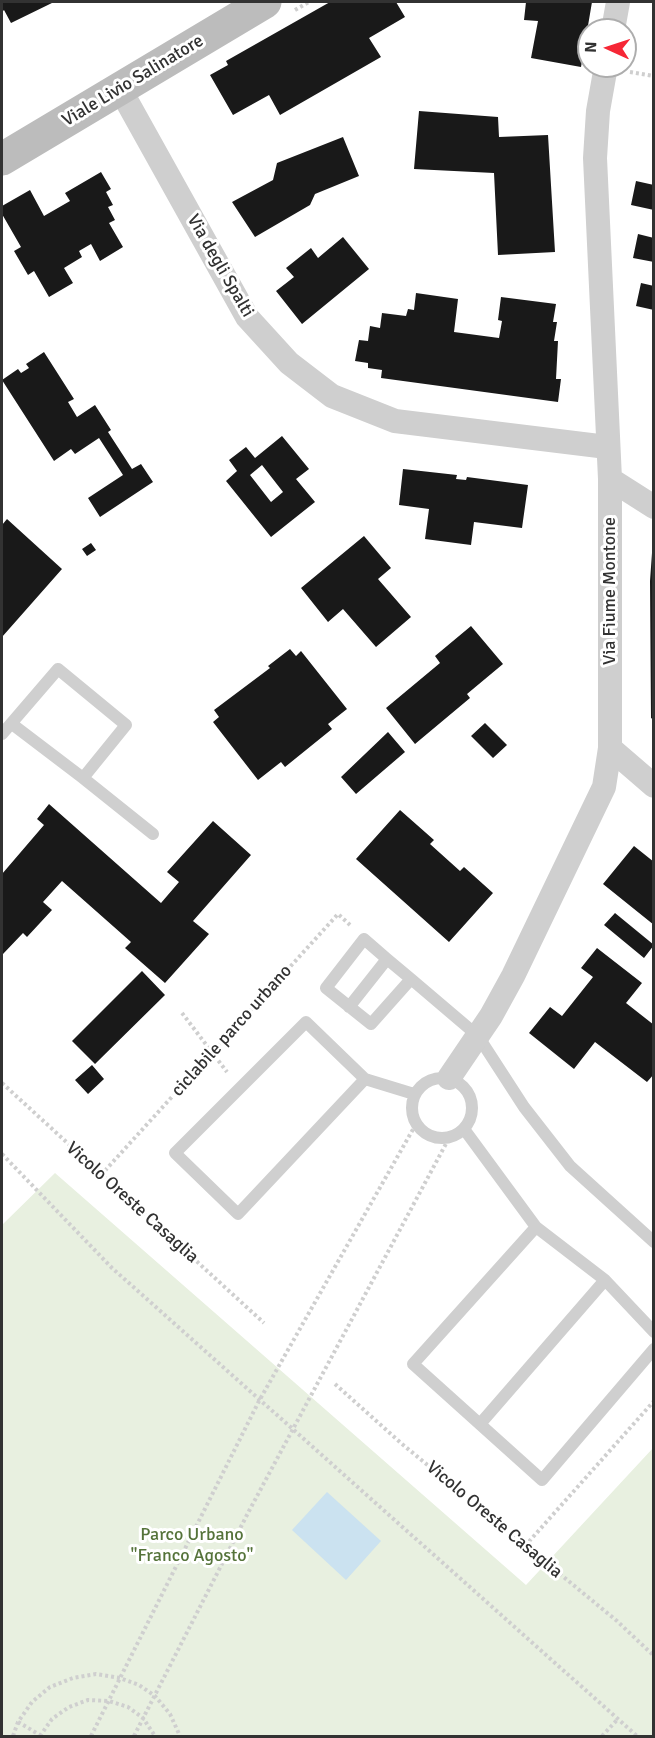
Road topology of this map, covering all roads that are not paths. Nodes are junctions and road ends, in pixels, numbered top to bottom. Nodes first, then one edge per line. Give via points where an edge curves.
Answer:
1 (265, 2) edge
2 (618, 2) edge
3 (615, 18) edge
4 (604, 78) edge
5 (120, 89) junction
6 (2, 159) edge
7 (608, 447) junction
8 (610, 479) junction
9 (654, 507) edge
10 (12, 724) junction
11 (2, 734) edge
12 (610, 748) junction
13 (83, 778) junction
14 (654, 786) edge
15 (153, 834) dead end
16 (387, 959) junction
17 (411, 979) junction
18 (349, 1007) junction
19 (478, 1036) junction
20 (449, 1078) junction
21 (365, 1079) junction
22 (414, 1094) junction
23 (464, 1129) junction
24 (536, 1227) junction
25 (654, 1242) edge
26 (605, 1280) junction
27 (654, 1332) edge
28 (654, 1349) edge
29 (480, 1424) junction

1 - 5 main road, Viale Livio Salinatore
2 - 3 street
4 - 7 street, Via Fiume Montone via 595,158
5 - 6 main road, Viale Livio Salinatore
5 - 7 street, Via degli Spalti via 247,317 289,363 332,396 395,421
7 - 8 street, Via Fiume Montone
8 - 9 street
8 - 12 street, Via Fiume Montone
10 - 11 lane
10 - 13 lane
10 - 13 lane via 58,669 126,725
12 - 14 street
12 - 19 street, Via Fiume Montone via 604,787 589,823 513,976
13 - 15 lane
16 - 17 lane
16 - 18 lane
16 - 18 lane via 364,939 326,988
17 - 18 lane via 371,1024
17 - 19 lane
19 - 20 street, Via Fiume Montone
19 - 25 lane via 524,1107 570,1166
20 - 22 lane via 429,1080
20 - 23 lane via 464,1087 472,1104
21 - 21 lane via 306,1022 175,1153 238,1214
21 - 22 lane
22 - 23 lane via 412,1114 416,1124 431,1136 450,1137
23 - 24 lane
24 - 26 lane
24 - 29 lane via 414,1364
26 - 27 lane
26 - 29 lane
28 - 29 lane via 542,1480

